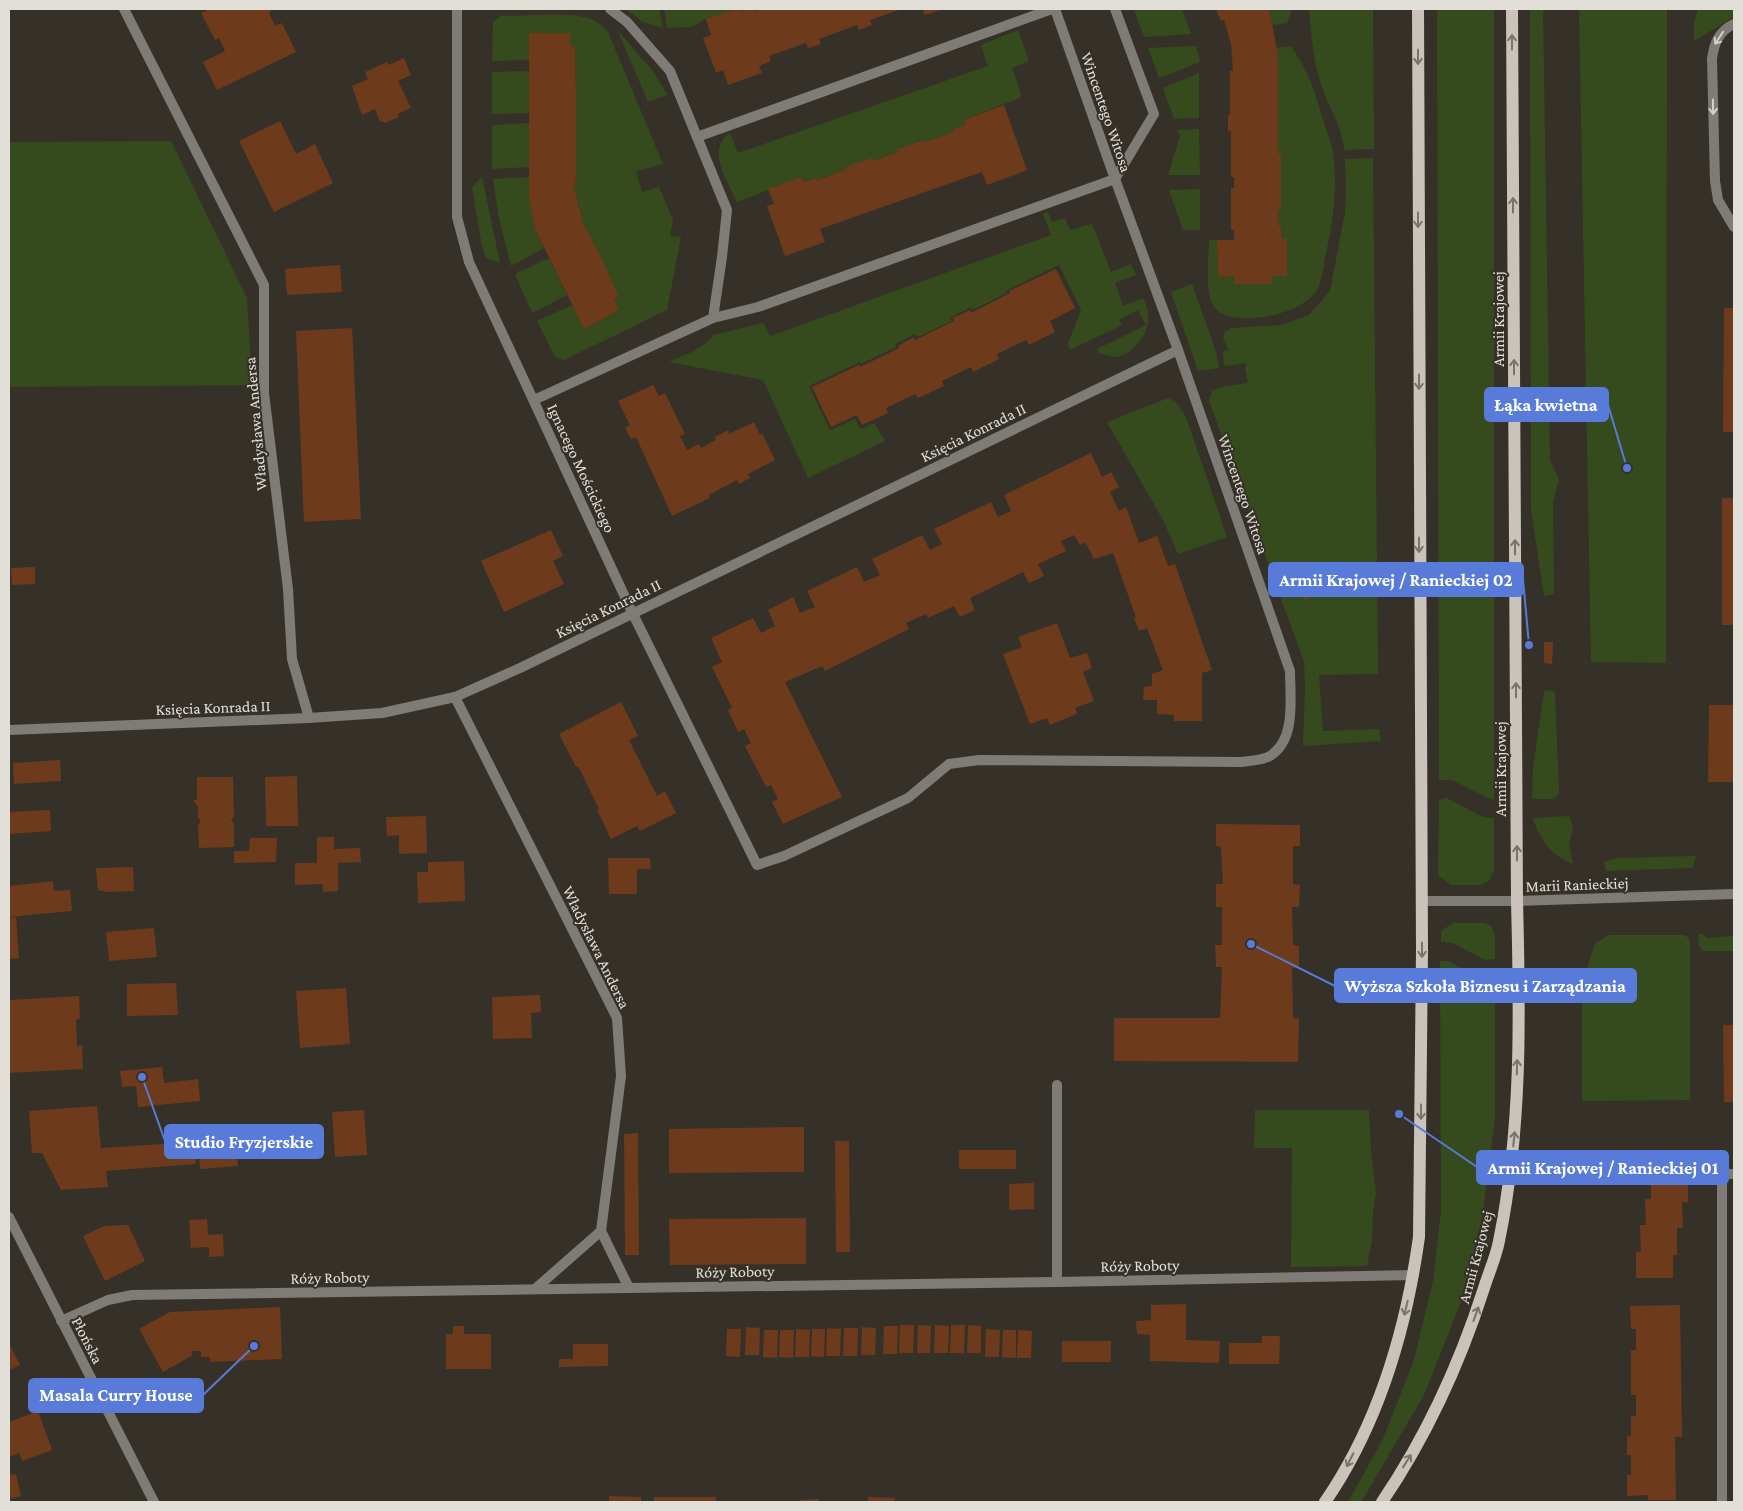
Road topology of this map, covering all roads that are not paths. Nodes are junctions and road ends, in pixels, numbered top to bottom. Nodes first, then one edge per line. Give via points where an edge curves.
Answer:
1 (124, 9) edge
2 (457, 9) edge
3 (610, 9) edge
4 (1054, 9) edge
5 (1115, 9) edge
6 (1418, 9) edge
7 (1512, 9) edge
8 (1734, 24) edge
9 (697, 137) junction
10 (1115, 179) junction
11 (1734, 226) edge
12 (713, 318) junction
13 (1178, 350) junction
14 (534, 400) junction
15 (632, 612) junction
16 (455, 698) junction
17 (309, 718) junction
18 (9, 730) edge
19 (807, 845) joint
20 (1734, 894) edge
21 (1421, 901) junction
22 (1517, 901) junction
23 (1057, 1085) dead end
24 (1734, 1174) edge
25 (9, 1217) edge
26 (602, 1231) junction
27 (1414, 1275) junction
28 (1057, 1282) junction
29 (535, 1288) junction
30 (629, 1288) junction
31 (61, 1321) junction
32 (154, 1502) edge
33 (1325, 1502) edge
34 (1382, 1502) edge
35 (1722, 1502) edge

1 - 17 street, Władysława Andersa via 264,285 264,393 288,589 292,659
2 - 14 street, Ignacego Mościckiego via 457,217 469,262
3 - 9 street via 627,22 670,70
4 - 9 street
4 - 10 street, Wincentego Witosa
5 - 10 street via 1154,114
6 -> 21 main road
22 -> 7 main road, Armii Krajowej
8 -> 11 street via 1718,36 1712,59 1715,181 1718,200
9 - 12 street via 727,210
10 - 12 street via 758,307
10 - 13 street, Wincentego Witosa
12 - 14 street
13 - 15 street, Księcia Konrada II
13 - 19 street, Wincentego Witosa via 1290,670 1289,721 1283,744 1268,757 1241,762 979,760 949,764 908,798
14 - 15 street, Ignacego Mościckiego
15 - 16 street, Księcia Konrada II
15 - 19 street, Ignacego Mościckiego via 757,865
16 - 17 street, Księcia Konrada II via 382,713
16 - 26 street, Władysława Andersa via 616,1018 621,1076
17 - 18 street, Księcia Konrada II
20 - 22 street, Marii Ranieckiej
21 - 22 street, Marii Ranieckiej
21 -> 27 main road via 1420,1201
34 -> 22 main road, Armii Krajowej via 1418,1444 1449,1381 1477,1312 1499,1243 1511,1175 1516,1116
23 - 28 street
24 - 35 street via 1722,1174
25 - 31 street, Płońska
26 - 29 street
26 - 30 street
27 - 28 street, Róży Roboty
27 -> 33 main road via 1397,1347 1370,1419
28 - 30 street, Róży Roboty
29 - 30 street, Róży Roboty
29 - 31 street, Róży Roboty via 132,1296 108,1300
31 - 32 street, Płońska

